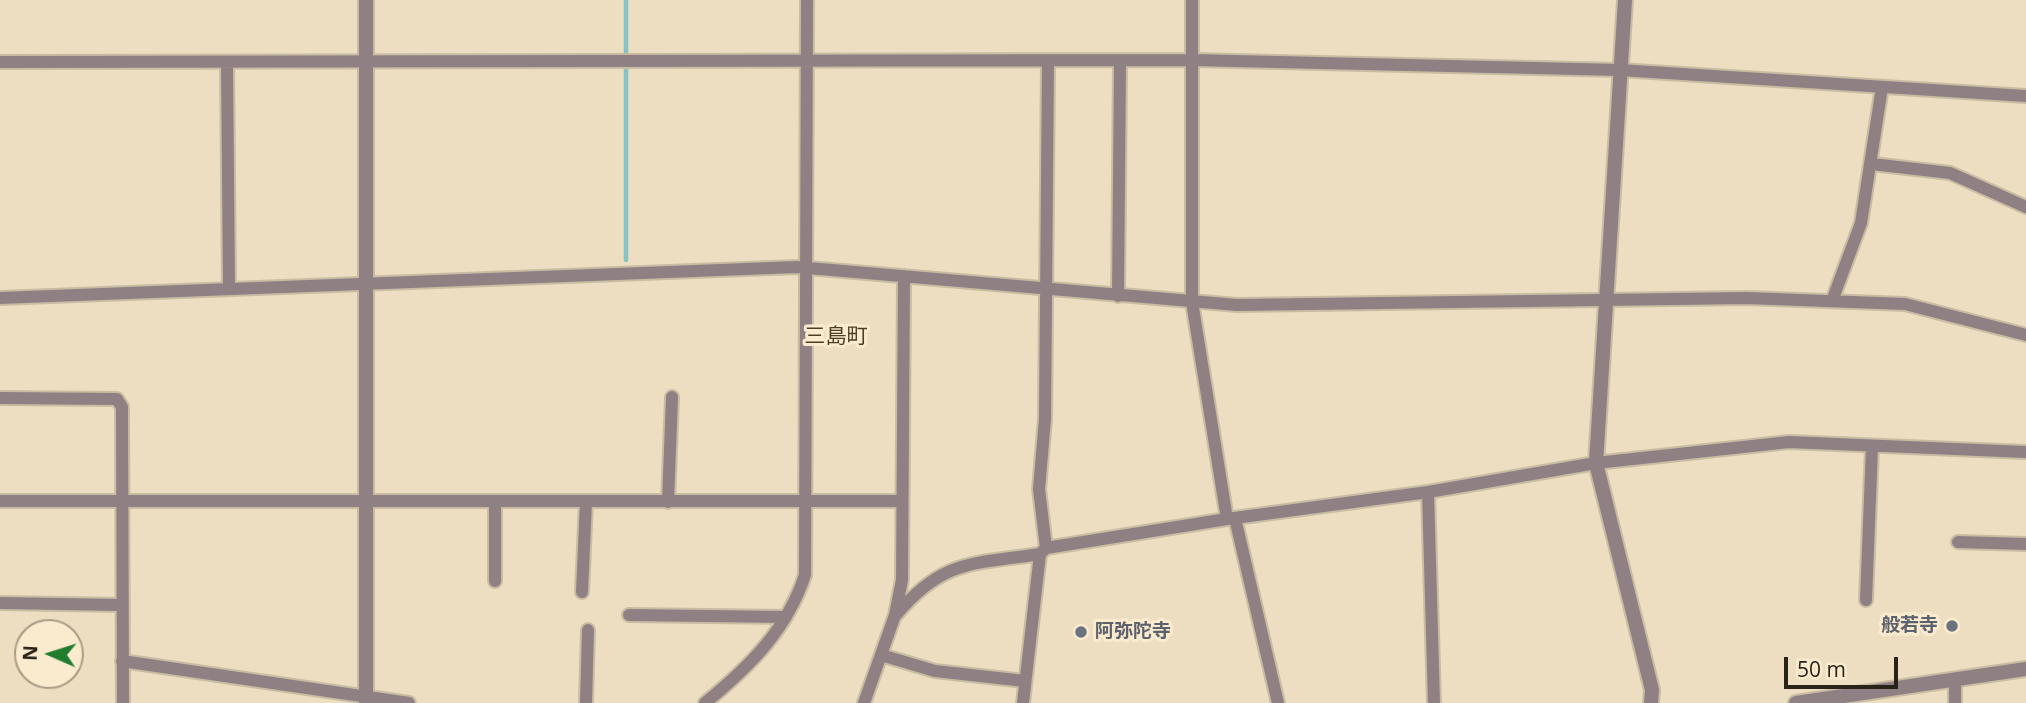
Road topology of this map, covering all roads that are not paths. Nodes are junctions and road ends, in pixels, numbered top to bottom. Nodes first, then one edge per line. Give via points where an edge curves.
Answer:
1 (366, 0) edge
2 (807, 0) edge
3 (1192, 0) edge
4 (1625, 0) edge
5 (1192, 60) junction
6 (1048, 61) junction
7 (1119, 61) junction
8 (0, 62) edge
9 (227, 62) junction
10 (366, 62) junction
11 (807, 62) junction
12 (1620, 70) junction
13 (1882, 87) junction
14 (2026, 96) edge
15 (1871, 164) junction
16 (2026, 207) edge
17 (807, 267) junction
18 (904, 276) junction
19 (366, 284) junction
20 (229, 289) junction
21 (1046, 289) junction
22 (1118, 296) junction
23 (0, 298) edge
24 (1606, 300) junction
25 (1832, 301) junction
26 (1192, 302) junction
27 (2026, 335) edge
28 (672, 397) dead end
29 (0, 398) edge
30 (1872, 447) junction
31 (2026, 452) edge
32 (1597, 463) junction
33 (1428, 492) junction
34 (0, 501) edge
35 (122, 501) junction
36 (366, 501) junction
37 (902, 501) junction
38 (495, 502) junction
39 (586, 502) junction
40 (668, 502) junction
41 (807, 502) junction
42 (1231, 518) junction
43 (1958, 542) dead end
44 (2026, 544) edge
45 (1043, 551) junction
46 (495, 581) dead end
47 (582, 592) dead end
48 (1866, 600) dead end
49 (0, 603) edge
50 (122, 605) junction
51 (629, 615) dead end
52 (895, 615) junction
53 (786, 617) junction
54 (588, 630) dead end
55 (881, 655) junction
56 (122, 661) junction
57 (2026, 669) edge
58 (1025, 681) junction
59 (1955, 681) junction
60 (366, 700) edge
61 (123, 703) edge
62 (409, 703) edge
63 (586, 703) edge
64 (705, 703) edge
65 (864, 703) edge
66 (1023, 703) edge
67 (1278, 703) edge
68 (1434, 703) edge
69 (1651, 703) edge
70 (1796, 703) edge
71 (1955, 703) edge

1 - 10 street
2 - 11 street
3 - 5 street
4 - 12 street
5 - 7 street
5 - 12 street
5 - 26 street
6 - 7 street
6 - 11 street
6 - 21 street
7 - 22 street
8 - 9 street
9 - 10 street
9 - 20 street
10 - 11 street
10 - 19 street
11 - 17 street
12 - 13 street
12 - 24 street
13 - 14 street
13 - 15 street
15 - 16 street via 1950,173
15 - 25 street via 1861,223
17 - 18 street
17 - 19 street
17 - 41 street
18 - 21 street
18 - 37 street
19 - 20 street
19 - 36 street
20 - 23 street
21 - 22 street
21 - 45 street via 1045,419 1039,489
22 - 26 street
24 - 25 street
24 - 26 street
24 - 32 street
25 - 27 street via 1905,304
26 - 42 street
28 - 40 street
29 - 35 street via 117,399 122,407
30 - 31 street
30 - 32 street via 1789,442
30 - 48 street
32 - 33 street
32 - 69 street
33 - 42 street
33 - 68 street
34 - 35 street
35 - 36 street
35 - 50 street
36 - 38 street
36 - 60 street
37 - 41 street
37 - 52 street via 902,580
38 - 39 street
38 - 46 street
39 - 40 street
39 - 47 street
40 - 41 street
41 - 53 street via 805,575
42 - 45 street
42 - 67 street
43 - 44 street
45 - 52 street via 957,565 916,591
45 - 58 street
49 - 50 street
50 - 56 street
51 - 53 street
52 - 55 street
53 - 64 street via 775,637 742,673
54 - 63 street
55 - 58 street via 935,671
55 - 65 street
56 - 60 street
56 - 61 street
57 - 59 street
58 - 66 street
59 - 70 street
59 - 71 street
60 - 62 street

